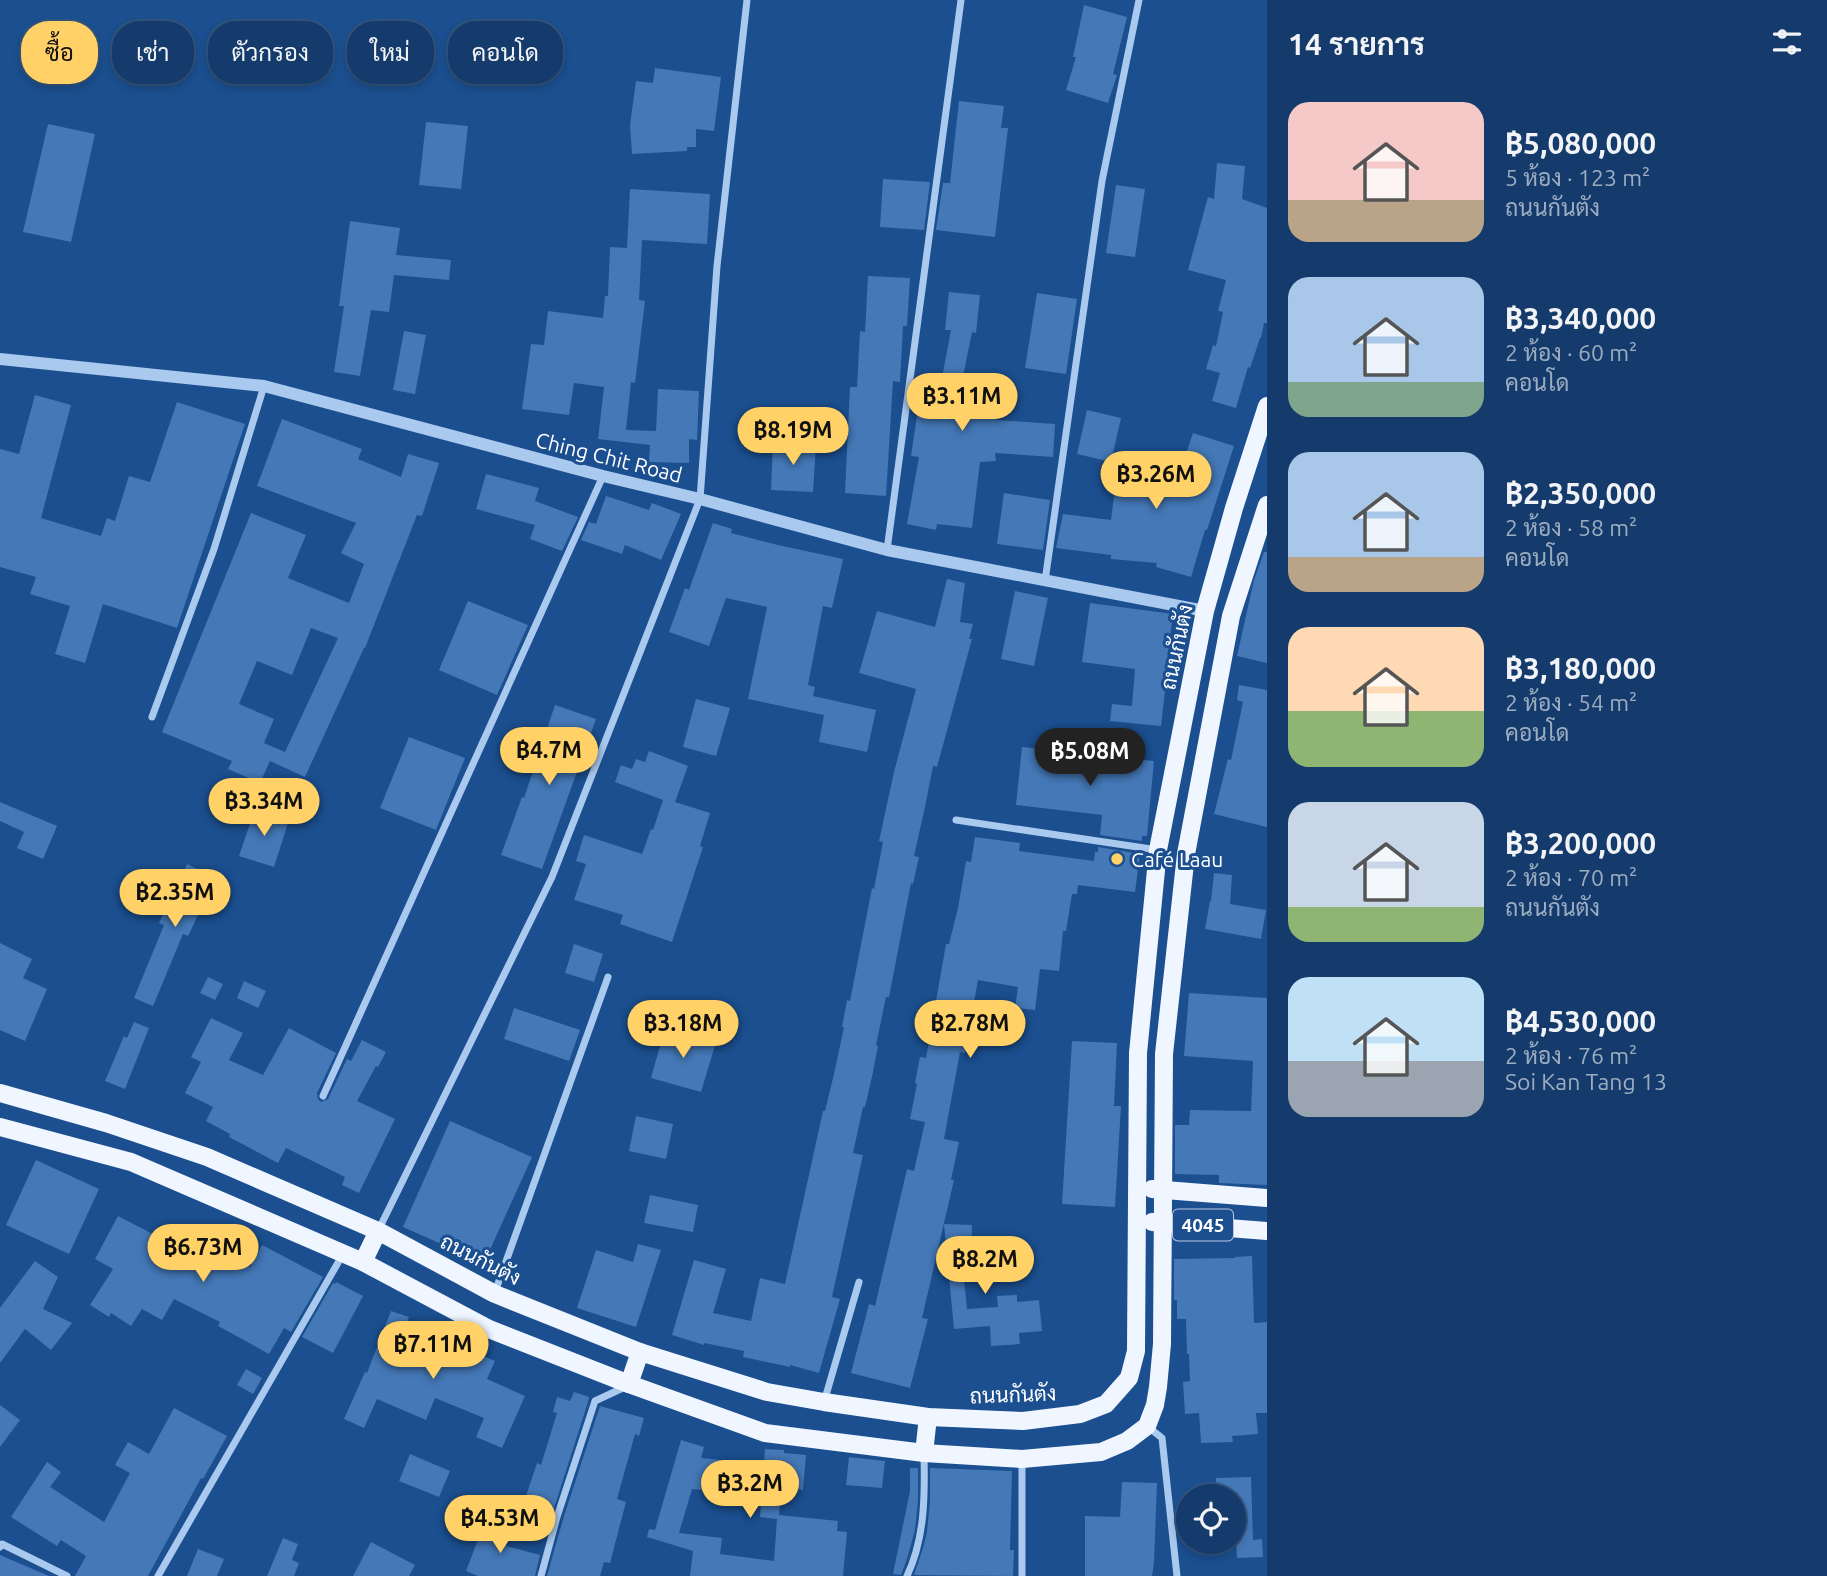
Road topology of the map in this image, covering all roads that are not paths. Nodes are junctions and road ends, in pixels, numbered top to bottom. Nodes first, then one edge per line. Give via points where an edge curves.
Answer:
1 (747, 0) edge
2 (961, 0) edge
3 (1139, 0) edge
4 (0, 359) edge
5 (264, 386) junction
6 (1267, 406) edge
7 (603, 476) junction
8 (700, 499) junction
9 (1267, 505) edge
10 (887, 550) junction
11 (1045, 580) junction
12 (1205, 611) junction
13 (1231, 617) junction
14 (152, 717) dead end
15 (956, 820) dead end
16 (1158, 850) junction
17 (1155, 890) junction
18 (1182, 894) junction
19 (608, 977) dead end
20 (0, 1093) edge
21 (323, 1096) dead end
22 (33, 1102) junction
23 (0, 1127) edge
24 (23, 1133) junction
25 (1139, 1189) junction
26 (1164, 1189) junction
27 (1267, 1198) edge
28 (1138, 1222) junction
29 (1164, 1222) junction
30 (1267, 1230) edge
31 (378, 1231) junction
32 (344, 1254) junction
33 (363, 1262) junction
34 (859, 1282) dead end
35 (495, 1294) junction
36 (640, 1352) junction
37 (629, 1384) junction
38 (824, 1402) junction
39 (928, 1417) junction
40 (1147, 1426) junction
41 (924, 1453) junction
42 (1023, 1459) junction
43 (0, 1547) edge
44 (67, 1576) edge
45 (158, 1576) edge
46 (541, 1576) edge
47 (907, 1576) edge
48 (1023, 1576) edge
49 (1177, 1576) edge

1 - 8 street via 717,266
2 - 10 street
3 - 11 street via 1102,181
4 - 5 street, Ching Chit Road
5 - 7 street, Ching Chit Road
5 - 14 street via 214,549
6 - 12 main road, ถนนกันตัง
7 - 8 street, Ching Chit Road
7 - 21 street
8 - 10 street, Ching Chit Road
8 - 31 street via 552,877
9 - 13 main road
10 - 11 street, Ching Chit Road
11 - 12 street, Ching Chit Road
12 - 13 main road
12 - 16 main road, ถนนกันตัง
13 - 18 main road
15 - 16 street
16 - 17 main road, ถนนกันตัง
17 - 18 main road
17 - 25 main road, ถนนกันตัง via 1139,1053
18 - 26 main road via 1164,1054
19 - 35 street
20 - 22 main road, ถนนกันตัง
22 - 24 main road
22 - 31 main road, ถนนกันตัง via 207,1157
23 - 24 main road
24 - 32 main road via 131,1162
25 - 26 main road, 4045
25 - 28 main road, ถนนกันตัง
26 - 27 main road, 4045
26 - 29 main road
28 - 29 main road, 4045
28 - 39 main road, ถนนกันตัง via 1136,1351 1129,1378 1107,1404 1080,1414 1023,1421
29 - 30 main road, 4045
29 - 40 main road via 1160,1366
31 - 33 main road
31 - 35 main road, ถนนกันตัง
32 - 33 main road
32 - 45 street
33 - 37 main road via 489,1329
34 - 38 street
35 - 36 main road, ถนนกันตัง
36 - 37 main road
36 - 38 main road, ถนนกันตัง via 767,1392
37 - 41 main road via 765,1433
37 - 46 street via 595,1401
38 - 39 main road, ถนนกันตัง
39 - 41 main road
40 - 42 main road via 1101,1452
40 - 49 street via 1162,1438
41 - 42 main road
41 - 47 street via 923,1521
42 - 48 street
43 - 44 street via 2,1544

